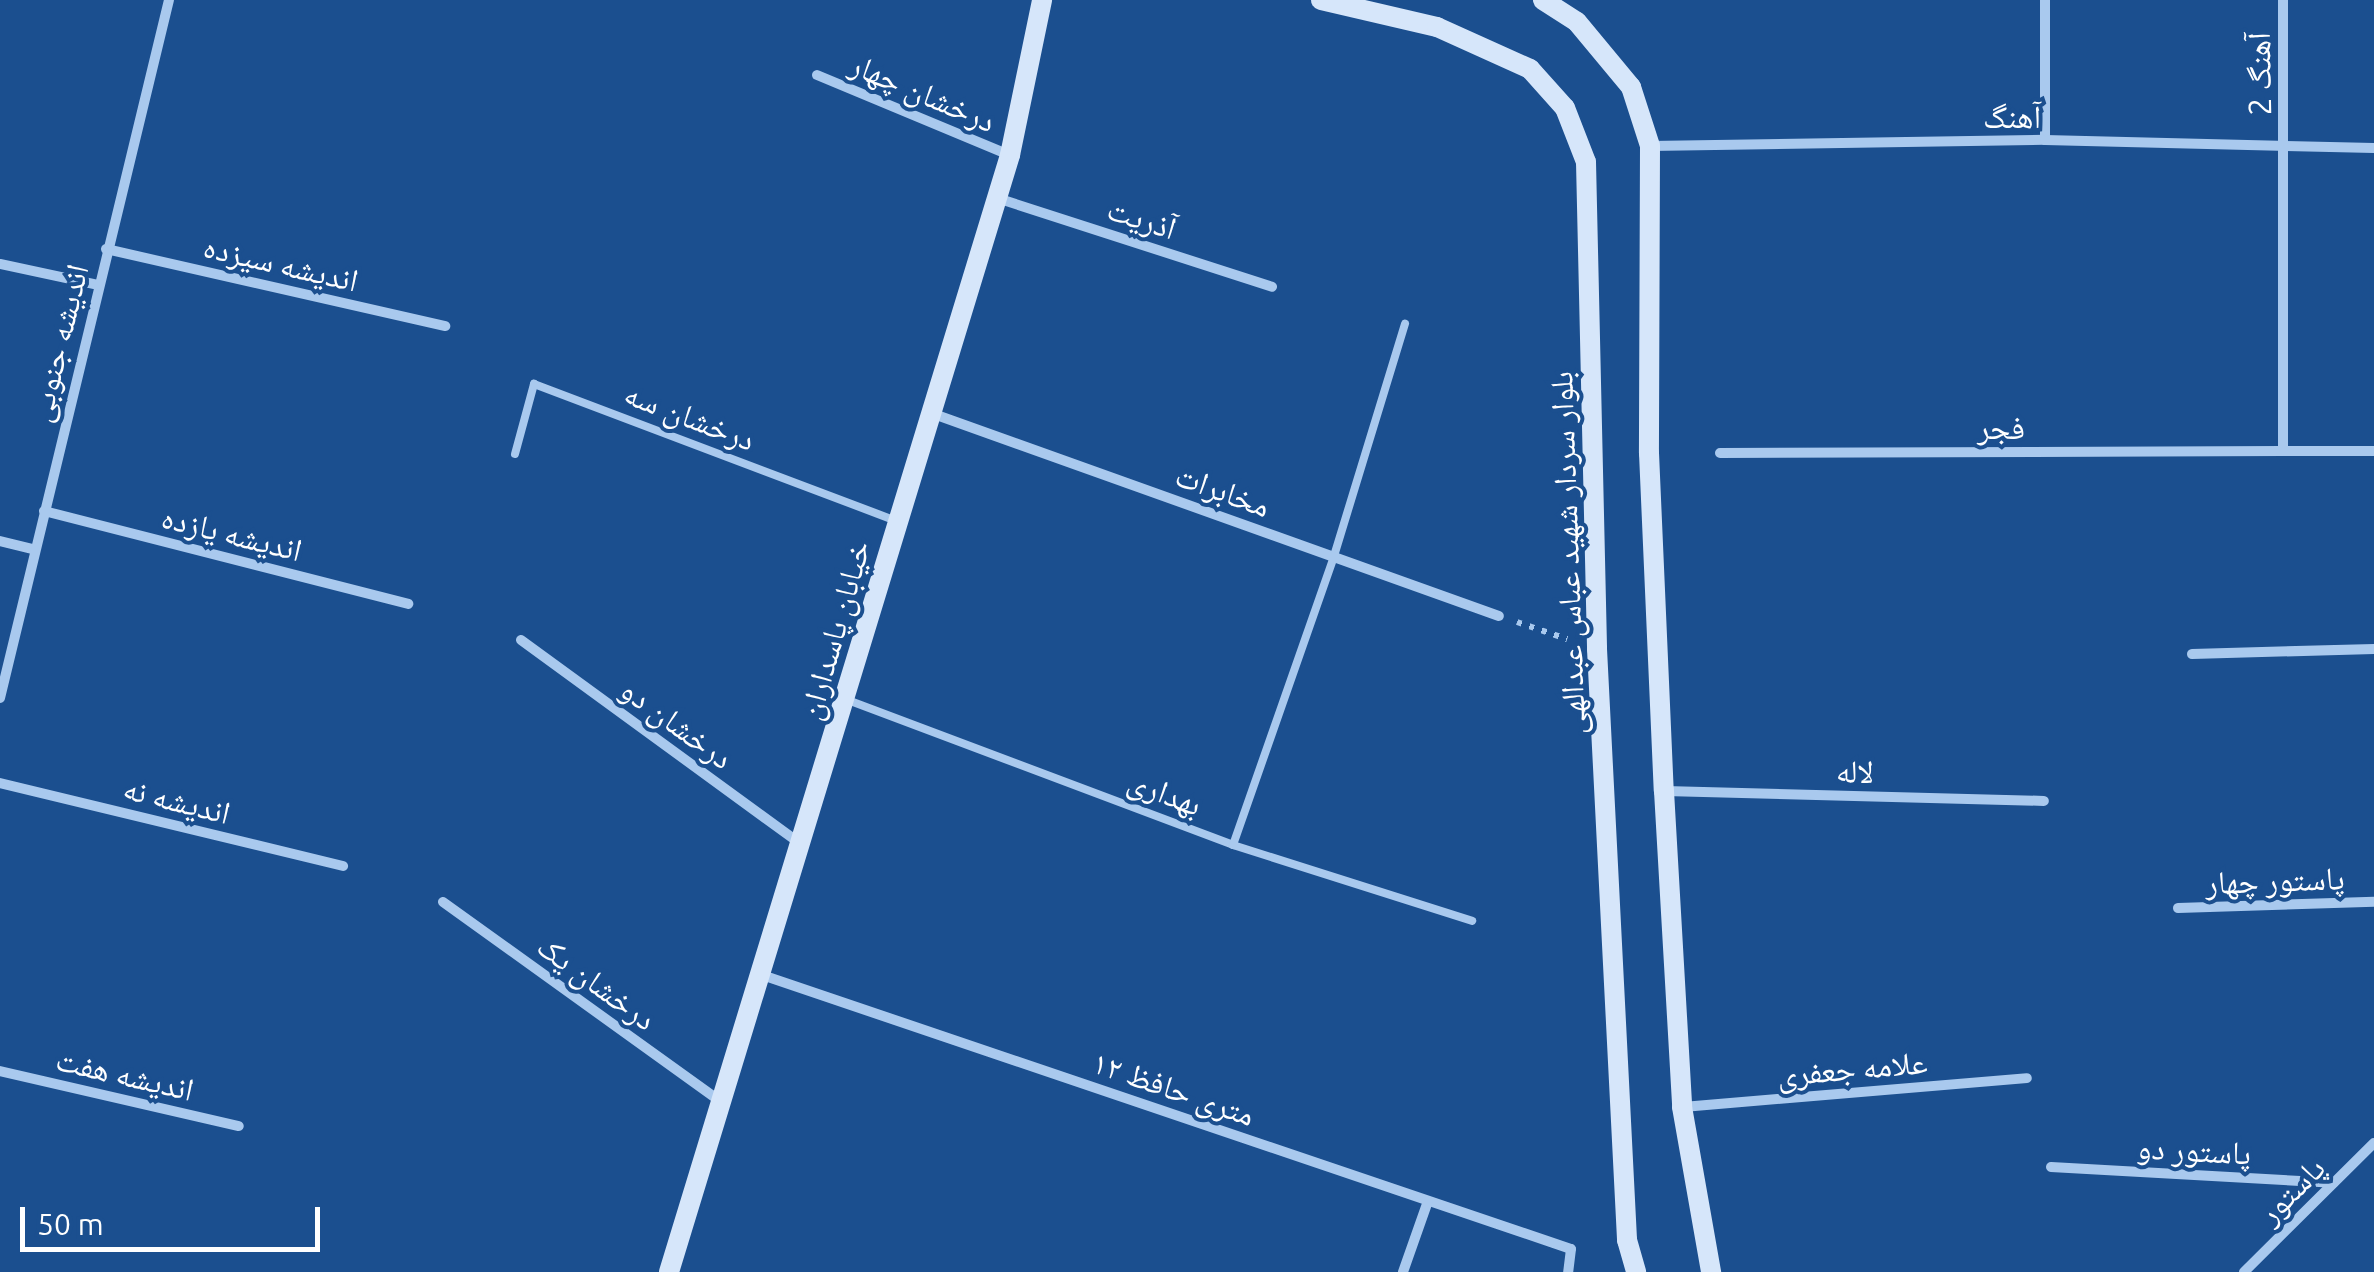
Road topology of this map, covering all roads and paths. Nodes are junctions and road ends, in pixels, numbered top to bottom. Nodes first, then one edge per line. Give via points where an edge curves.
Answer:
1 (168, 0) edge
2 (1042, 0) edge
3 (1321, 0) edge
4 (1543, 0) edge
5 (2045, 0) edge
6 (2282, 0) edge
7 (817, 74) dead end
8 (2045, 140) junction
9 (1650, 146) junction
10 (2286, 146) junction
11 (2374, 148) edge
12 (1010, 155) junction
13 (996, 198) junction
14 (106, 249) junction
15 (0, 264) edge
16 (98, 285) junction
17 (1272, 286) dead end
18 (1406, 324) dead end
19 (444, 326) dead end
20 (929, 412) junction
21 (2283, 451) junction
22 (2374, 451) edge
23 (1720, 453) dead end
24 (515, 454) dead end
25 (44, 511) junction
26 (897, 521) junction
27 (0, 542) edge
28 (35, 550) junction
29 (1334, 556) junction
30 (408, 604) dead end
31 (1500, 616) joint
32 (521, 640) dead end
33 (1597, 649) junction
34 (2374, 650) edge
35 (2192, 654) dead end
36 (0, 698) edge
37 (845, 699) junction
38 (0, 783) edge
39 (1664, 792) junction
40 (2044, 802) dead end
41 (1233, 844) junction
42 (802, 846) junction
43 (343, 866) dead end
44 (443, 902) dead end
45 (2374, 902) edge
46 (2178, 908) dead end
47 (1472, 921) dead end
48 (762, 976) junction
49 (0, 1071) edge
50 (2027, 1078) dead end
51 (722, 1103) junction
52 (1682, 1107) junction
53 (239, 1126) dead end
54 (2374, 1143) edge
55 (2051, 1168) dead end
56 (2334, 1183) junction
57 (1428, 1201) junction
58 (669, 1272) edge
59 (1402, 1272) edge
60 (1568, 1272) edge
61 (1636, 1272) edge
62 (1710, 1272) edge
63 (2244, 1272) edge

1 - 14 street, اندیشه جنوبی
2 - 12 street, خیابان پاسداران
3 - 33 street, بلوار سردار شهید عباس عبدالهی via 1437,28 1530,68 1565,108 1586,162
4 - 9 street via 1577,22 1630,87
5 - 8 street
6 - 10 street, آهنگ 2
7 - 12 street, درخشان چهار
8 - 9 street, آهنگ
8 - 10 street, آهنگ
9 - 39 street via 1650,452
10 - 11 street, آهنگ
10 - 21 street, آهنگ 2
12 - 13 street, خیابان پاسداران
13 - 17 street, آذریت
13 - 20 street, خیابان پاسداران
14 - 16 street, اندیشه جنوبی
14 - 19 street, اندیشه سیزده
15 - 16 street
16 - 25 street, اندیشه جنوبی
18 - 29 lane
20 - 26 street, خیابان پاسداران
20 - 29 street, مخابرات
21 - 22 street, فجر
21 - 23 street, فجر
24 - 26 lane, درخشان سه via 534,384
25 - 28 street, اندیشه جنوبی
25 - 30 street, اندیشه یازده
26 - 37 street, خیابان پاسداران
27 - 28 street
28 - 36 street, اندیشه جنوبی
29 - 31 street, مخابرات
29 - 41 lane
31 - 33 path
32 - 42 street, درخشان دو
33 - 61 street, بلوار سردار شهید عباس عبدالهی via 1628,1240
34 - 35 street
37 - 41 lane, بهداری
37 - 42 street, خیابان پاسداران
38 - 43 street, اندیشه نه
39 - 40 street, لاله
39 - 52 street
41 - 47 lane, بهداری
42 - 48 street, خیابان پاسداران
44 - 51 street, درخشان یک
45 - 46 street, پاستور چهار
48 - 51 street, خیابان پاسداران
48 - 57 street, ۱۲ متری حافظ
49 - 53 street, اندیشه هفت
50 - 52 street, علامه جعفری
51 - 58 street, خیابان پاسداران
52 - 62 street
54 - 56 street, پاستور
55 - 56 street, پاستور دو
56 - 63 street, پاستور
57 - 59 street
57 - 60 street, ۱۲ متری حافظ via 1570,1249

